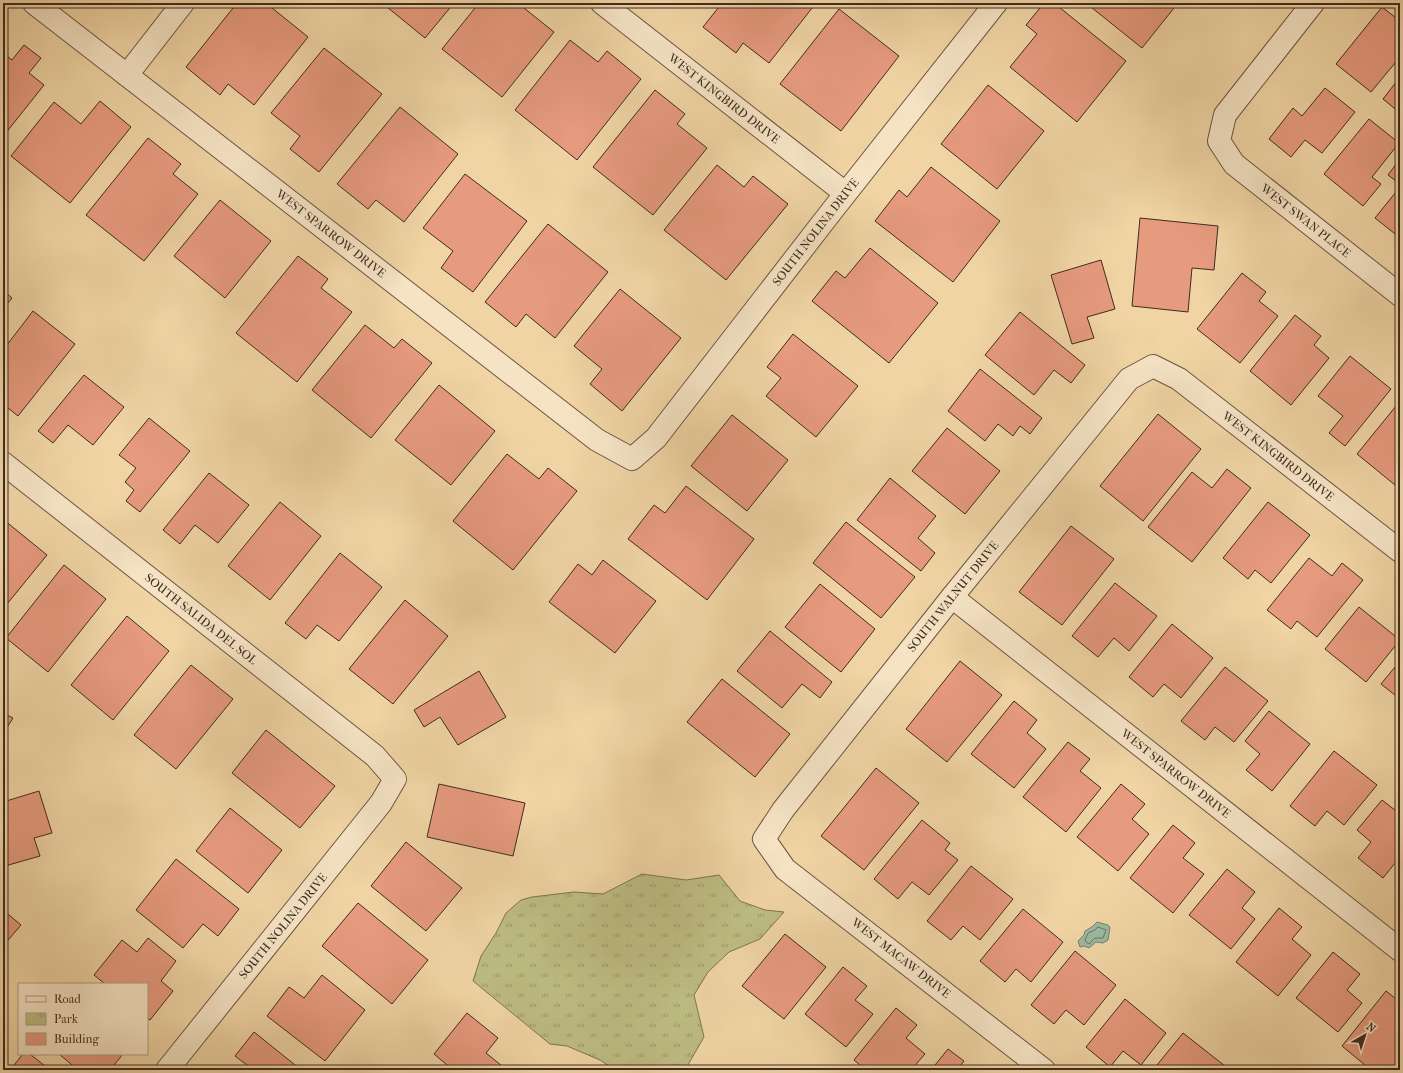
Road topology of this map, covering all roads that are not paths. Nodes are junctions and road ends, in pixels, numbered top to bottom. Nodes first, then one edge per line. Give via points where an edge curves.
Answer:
1 (34, 3) edge
2 (183, 3) edge
3 (602, 3) edge
4 (996, 3) edge
5 (1313, 3) edge
6 (127, 75) junction
7 (845, 193) junction
8 (1400, 295) edge
9 (1153, 366) joint
10 (632, 459) joint
11 (3, 463) edge
12 (1400, 551) edge
13 (952, 597) junction
14 (395, 779) joint
15 (764, 839) joint
16 (1400, 950) edge
17 (167, 1070) edge
18 (1044, 1070) edge

1 - 6 street, WEST SPARROW DRIVE
2 - 6 street
3 - 7 street, WEST KINGBIRD DRIVE
4 - 7 street, SOUTH NOLINA DRIVE
5 - 8 street, WEST SWAN PLACE via 1225,115 1219,141 1234,164
6 - 10 street, WEST SPARROW DRIVE via 597,440
7 - 10 street, SOUTH NOLINA DRIVE via 656,438
9 - 12 street, WEST KINGBIRD DRIVE via 1179,379
9 - 13 street, SOUTH WALNUT DRIVE via 1130,379
11 - 14 street, SOUTH SALIDA DEL SOL via 375,756
13 - 15 street, SOUTH WALNUT DRIVE via 783,810
13 - 16 street, WEST SPARROW DRIVE
14 - 17 street, SOUTH NOLINA DRIVE via 381,803
15 - 18 street, WEST MACAW DRIVE via 785,869

